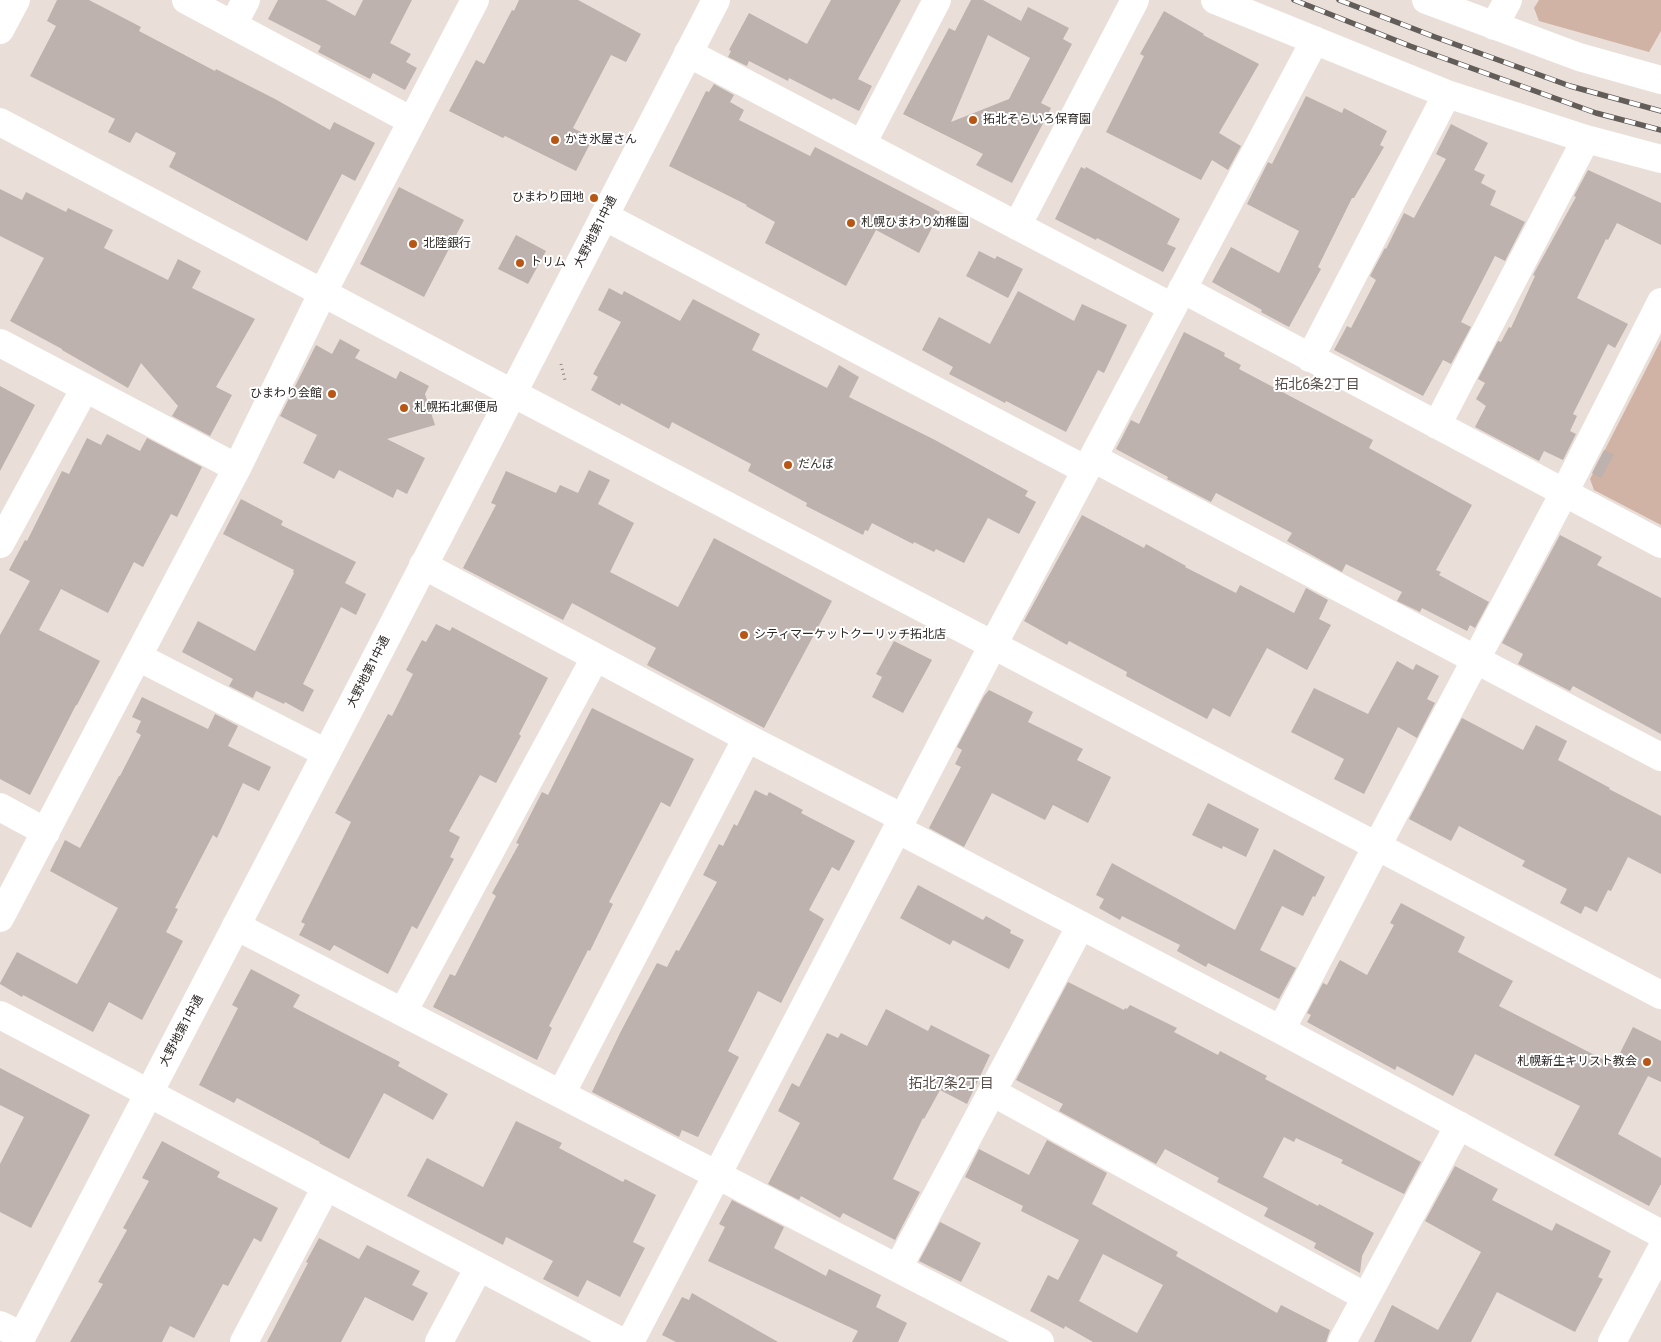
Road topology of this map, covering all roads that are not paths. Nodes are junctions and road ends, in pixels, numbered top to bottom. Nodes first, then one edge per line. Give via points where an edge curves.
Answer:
1 (16, 0) edge
2 (186, 0) edge
3 (246, 0) edge
4 (474, 0) edge
5 (716, 0) edge
6 (937, 0) edge
7 (1135, 0) edge
8 (1215, 0) edge
9 (1426, 0) edge
10 (1508, 0) edge
11 (233, 24) junction
12 (1494, 26) junction
13 (0, 30) edge
14 (1315, 40) junction
15 (688, 53) junction
16 (1659, 76) edge
17 (1447, 94) junction
18 (412, 121) junction
19 (0, 122) edge
20 (1586, 139) junction
21 (862, 144) junction
22 (1661, 159) edge
23 (604, 216) junction
24 (1017, 226) junction
25 (323, 292) junction
26 (1177, 298) junction
27 (1661, 302) edge
28 (0, 343) edge
29 (1310, 358) junction
30 (85, 388) junction
31 (513, 393) junction
32 (1437, 425) junction
33 (1089, 464) junction
34 (238, 468) junction
35 (1564, 493) junction
36 (0, 544) edge
37 (1661, 544) edge
38 (424, 565) junction
39 (993, 645) junction
40 (138, 657) junction
41 (595, 658) junction
42 (1475, 660) junction
43 (747, 738) junction
44 (326, 753) junction
45 (1661, 757) edge
46 (0, 807) edge
47 (900, 824) junction
48 (46, 832) junction
49 (1377, 846) junction
50 (0, 918) edge
51 (1081, 925) junction
52 (236, 926) junction
53 (1661, 995) edge
54 (403, 1012) junction
55 (0, 1015) edge
56 (1282, 1030) junction
57 (992, 1092) junction
58 (149, 1094) junction
59 (561, 1094) junction
60 (1459, 1125) junction
61 (717, 1174) junction
62 (326, 1187) junction
63 (1661, 1234) edge
64 (1661, 1250) edge
65 (479, 1267) junction
66 (898, 1268) junction
67 (1366, 1297) junction
68 (14, 1334) edge
69 (244, 1342) edge
70 (438, 1342) edge
71 (622, 1342) edge
72 (630, 1342) edge
73 (1040, 1342) edge
74 (1342, 1342) edge
75 (1612, 1342) edge

1 - 13 street
2 - 11 street
3 - 11 street
4 - 18 street
5 - 15 street, 大野地第1中通
6 - 21 street
7 - 24 street
8 - 14 street
9 - 12 street
10 - 12 street
11 - 18 street
12 - 16 street via 1579,57
14 - 17 street
14 - 26 street
15 - 21 street
15 - 23 street, 大野地第1中通
17 - 20 street
17 - 29 street
18 - 25 street
19 - 25 street
20 - 22 street
20 - 32 street
21 - 24 street
23 - 31 street, 大野地第1中通
23 - 33 street
24 - 26 street
25 - 31 street
25 - 34 street
26 - 29 street
26 - 33 street
27 - 35 street
28 - 30 street
29 - 32 street
30 - 34 street
30 - 36 street
31 - 38 street, 大野地第1中通
31 - 39 street
32 - 35 street
33 - 39 street
33 - 42 street
34 - 40 street
35 - 37 street
35 - 42 street
38 - 41 street
38 - 44 street, 大野地第1中通
39 - 47 street
39 - 49 street
40 - 44 street
40 - 48 street
41 - 43 street
41 - 54 street
42 - 45 street
42 - 49 street
43 - 47 street
43 - 59 street
44 - 52 street, 大野地第1中通
46 - 48 street
47 - 51 street
47 - 61 street
48 - 50 street
49 - 53 street
49 - 56 street
51 - 56 street
51 - 57 street
52 - 54 street
52 - 58 street, 大野地第1中通
54 - 59 street
55 - 58 street
56 - 60 street
57 - 66 street
57 - 67 street
58 - 62 street
58 - 68 street, 大野地第1中通
59 - 61 street
60 - 63 street
60 - 67 street
61 - 66 street
61 - 72 street
62 - 65 street
62 - 69 street
64 - 75 street
65 - 70 street
65 - 71 street
66 - 73 street
67 - 74 street

